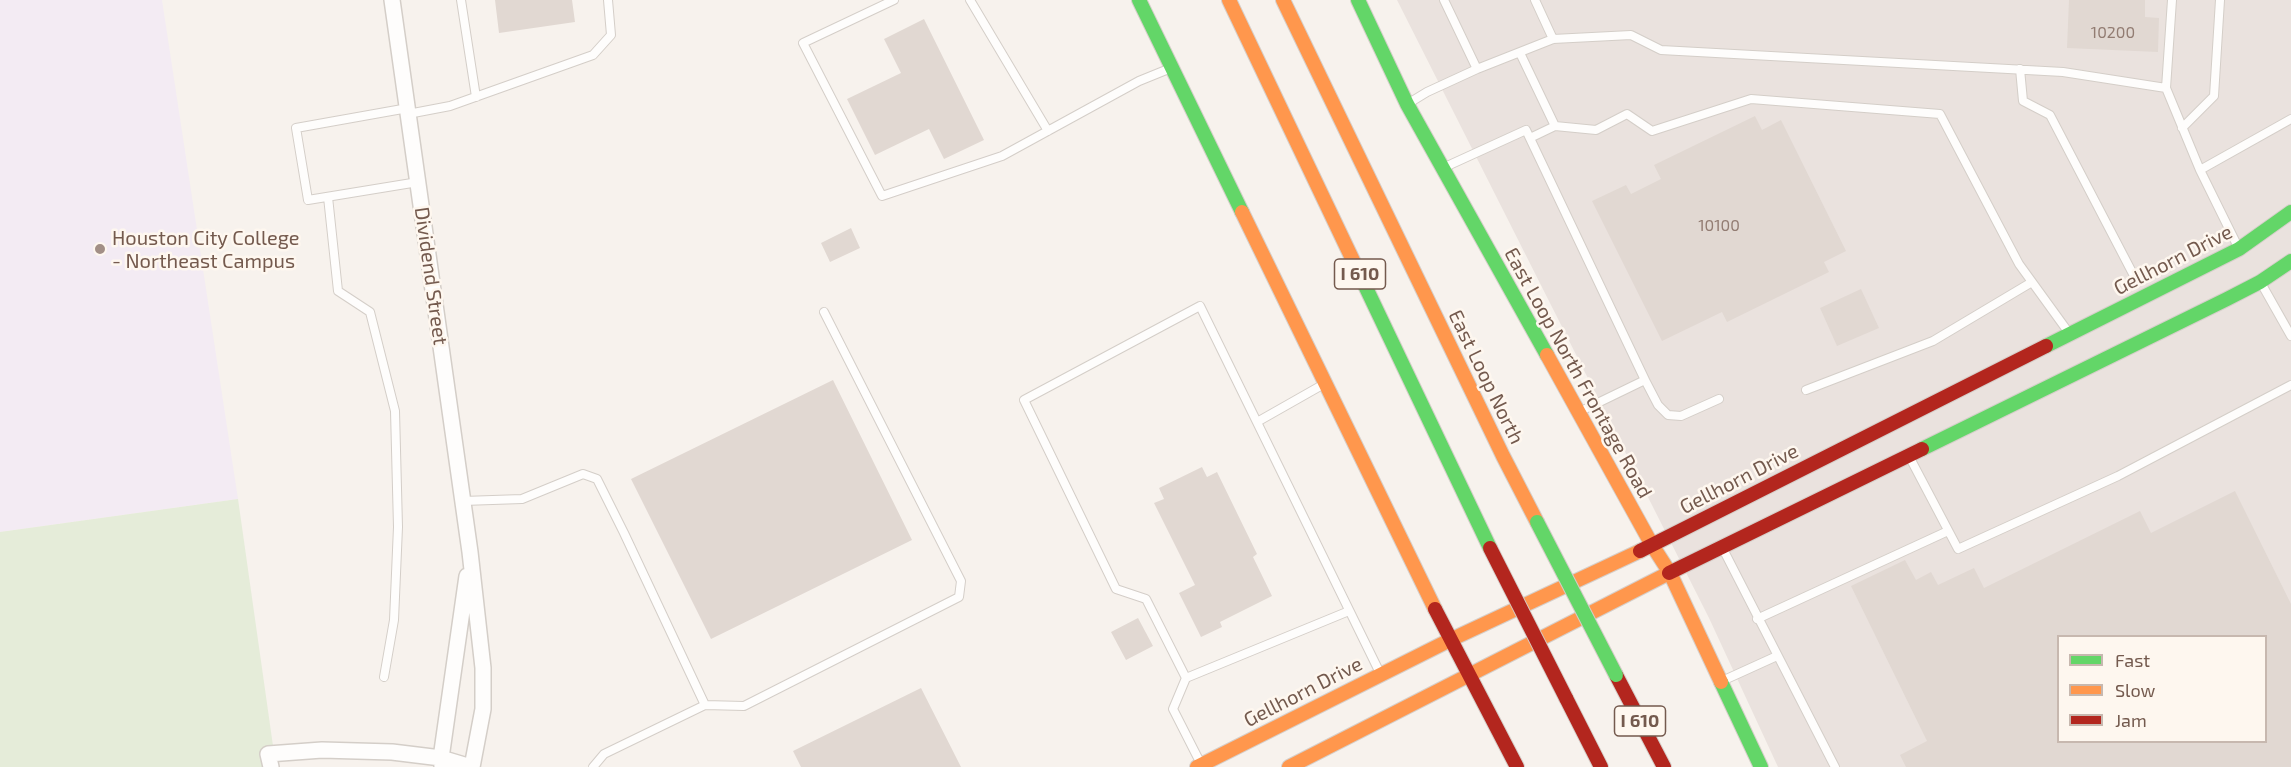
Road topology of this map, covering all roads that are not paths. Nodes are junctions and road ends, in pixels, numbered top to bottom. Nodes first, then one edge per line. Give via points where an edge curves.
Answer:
1 (392, 0) edge
2 (461, 0) edge
3 (608, 0) edge
4 (894, 0) edge
5 (970, 0) edge
6 (1139, 0) edge
7 (1229, 0) edge
8 (1283, 0) edge
9 (1358, 0) edge
10 (1444, 0) edge
11 (1535, 0) edge
12 (2172, 0) edge
13 (2220, 0) edge
14 (1553, 39) junction
15 (1520, 53) junction
16 (1172, 68) junction
17 (1477, 69) junction
18 (2020, 69) junction
19 (2166, 88) junction
20 (476, 97) junction
21 (1407, 104) junction
22 (408, 111) junction
23 (2291, 119) edge
24 (1555, 126) junction
25 (2182, 128) junction
26 (1048, 131) junction
27 (1530, 138) junction
28 (1443, 168) junction
29 (2200, 170) junction
30 (418, 182) junction
31 (328, 197) junction
32 (2291, 212) edge
33 (2242, 253) junction
34 (2291, 261) edge
35 (2133, 274) dead end
36 (2257, 278) junction
37 (2032, 282) junction
38 (824, 312) dead end
39 (2070, 334) junction
40 (2291, 336) edge
41 (1645, 380) junction
42 (1326, 383) junction
43 (2291, 385) edge
44 (1806, 390) dead end
45 (1719, 399) dead end
46 (1578, 412) junction
47 (1257, 422) junction
48 (1891, 424) junction
49 (1909, 456) junction
50 (463, 501) junction
51 (1948, 531) junction
52 (1652, 545) junction
53 (1723, 549) junction
54 (470, 552) junction
55 (1670, 573) junction
56 (1349, 611) junction
57 (1758, 619) junction
58 (1450, 640) junction
59 (1777, 656) junction
60 (1381, 675) junction
61 (1470, 676) junction
62 (384, 677) dead end
63 (1186, 678) junction
64 (1721, 681) junction
65 (705, 705) junction
66 (442, 763) edge
67 (1200, 766) edge
68 (271, 767) edge
69 (471, 767) edge
70 (593, 767) edge
71 (1289, 767) edge
72 (1517, 767) edge
73 (1601, 767) edge
74 (1664, 767) edge
75 (1761, 767) edge
76 (1835, 767) edge

1 - 22 street, Dividend Street
2 - 20 lane
3 - 20 lane via 611,35 593,55
4 - 26 lane via 803,43 882,196 1002,156
5 - 26 lane
6 - 16 main road
7 - 73 main road, I 610, bridge via 1490,548
8 - 74 main road, East Loop North / I 610, bridge via 1498,446
9 - 21 main road, East Loop North Frontage Road
10 - 17 lane
11 - 14 lane
12 - 19 lane
13 - 25 lane via 2214,96
14 - 15 lane
14 - 18 lane via 1631,35 1661,50
15 - 17 lane
15 - 24 lane
16 - 26 lane via 1139,81
16 - 42 main road
17 - 21 lane
18 - 19 lane
18 - 35 lane via 2023,101 2050,115
19 - 25 lane
20 - 22 lane via 450,106
21 - 28 main road, East Loop North Frontage Road
22 - 30 street, Dividend Street
22 - 31 lane via 296,128 308,200
23 - 29 lane
24 - 27 lane
24 - 37 lane via 1596,130 1627,114 1652,131 1751,99 1940,114
25 - 29 lane
27 - 28 lane via 1526,130
27 - 41 lane
28 - 46 main road, East Loop North Frontage Road
29 - 33 lane
30 - 31 lane
30 - 50 street, Dividend Street
31 - 62 lane via 338,291 370,312 395,411 398,539 394,620
32 - 33 main road, Gellhorn Drive
33 - 39 main road, Gellhorn Drive
34 - 36 main road
36 - 40 lane
36 - 49 main road
37 - 39 lane
37 - 44 lane via 1933,340
38 - 65 lane via 961,581 959,597 744,706
39 - 48 main road, Gellhorn Drive
41 - 45 lane via 1668,416 1691,413
41 - 46 lane
42 - 47 lane
42 - 58 main road
43 - 51 lane via 2118,476 1958,549
46 - 52 main road, East Loop North Frontage Road
47 - 56 lane
47 - 63 lane via 1200,306 1024,400 1116,590 1146,599
48 - 49 main road
48 - 52 main road, Gellhorn Drive
49 - 51 lane
49 - 53 main road
50 - 54 street, Dividend Street
50 - 65 lane via 522,499 583,474 597,479
51 - 57 lane
52 - 55 main road, East Loop North Frontage Road
52 - 58 main road, Gellhorn Drive
53 - 55 main road
53 - 57 lane
54 - 66 street, Dividend Street
54 - 69 street, Dividend Street via 483,668 483,709
55 - 61 main road
55 - 64 main road, East Loop North Frontage Road
56 - 60 lane
56 - 63 lane
57 - 59 lane
58 - 60 main road, Gellhorn Drive
58 - 61 main road
59 - 64 lane
59 - 76 lane
60 - 67 main road, Gellhorn Drive
61 - 71 main road
61 - 72 main road
63 - 67 lane via 1173,709
64 - 75 main road, East Loop North Frontage Road
65 - 70 lane via 604,754
66 - 68 street via 392,753 322,750 268,754
66 - 69 street

